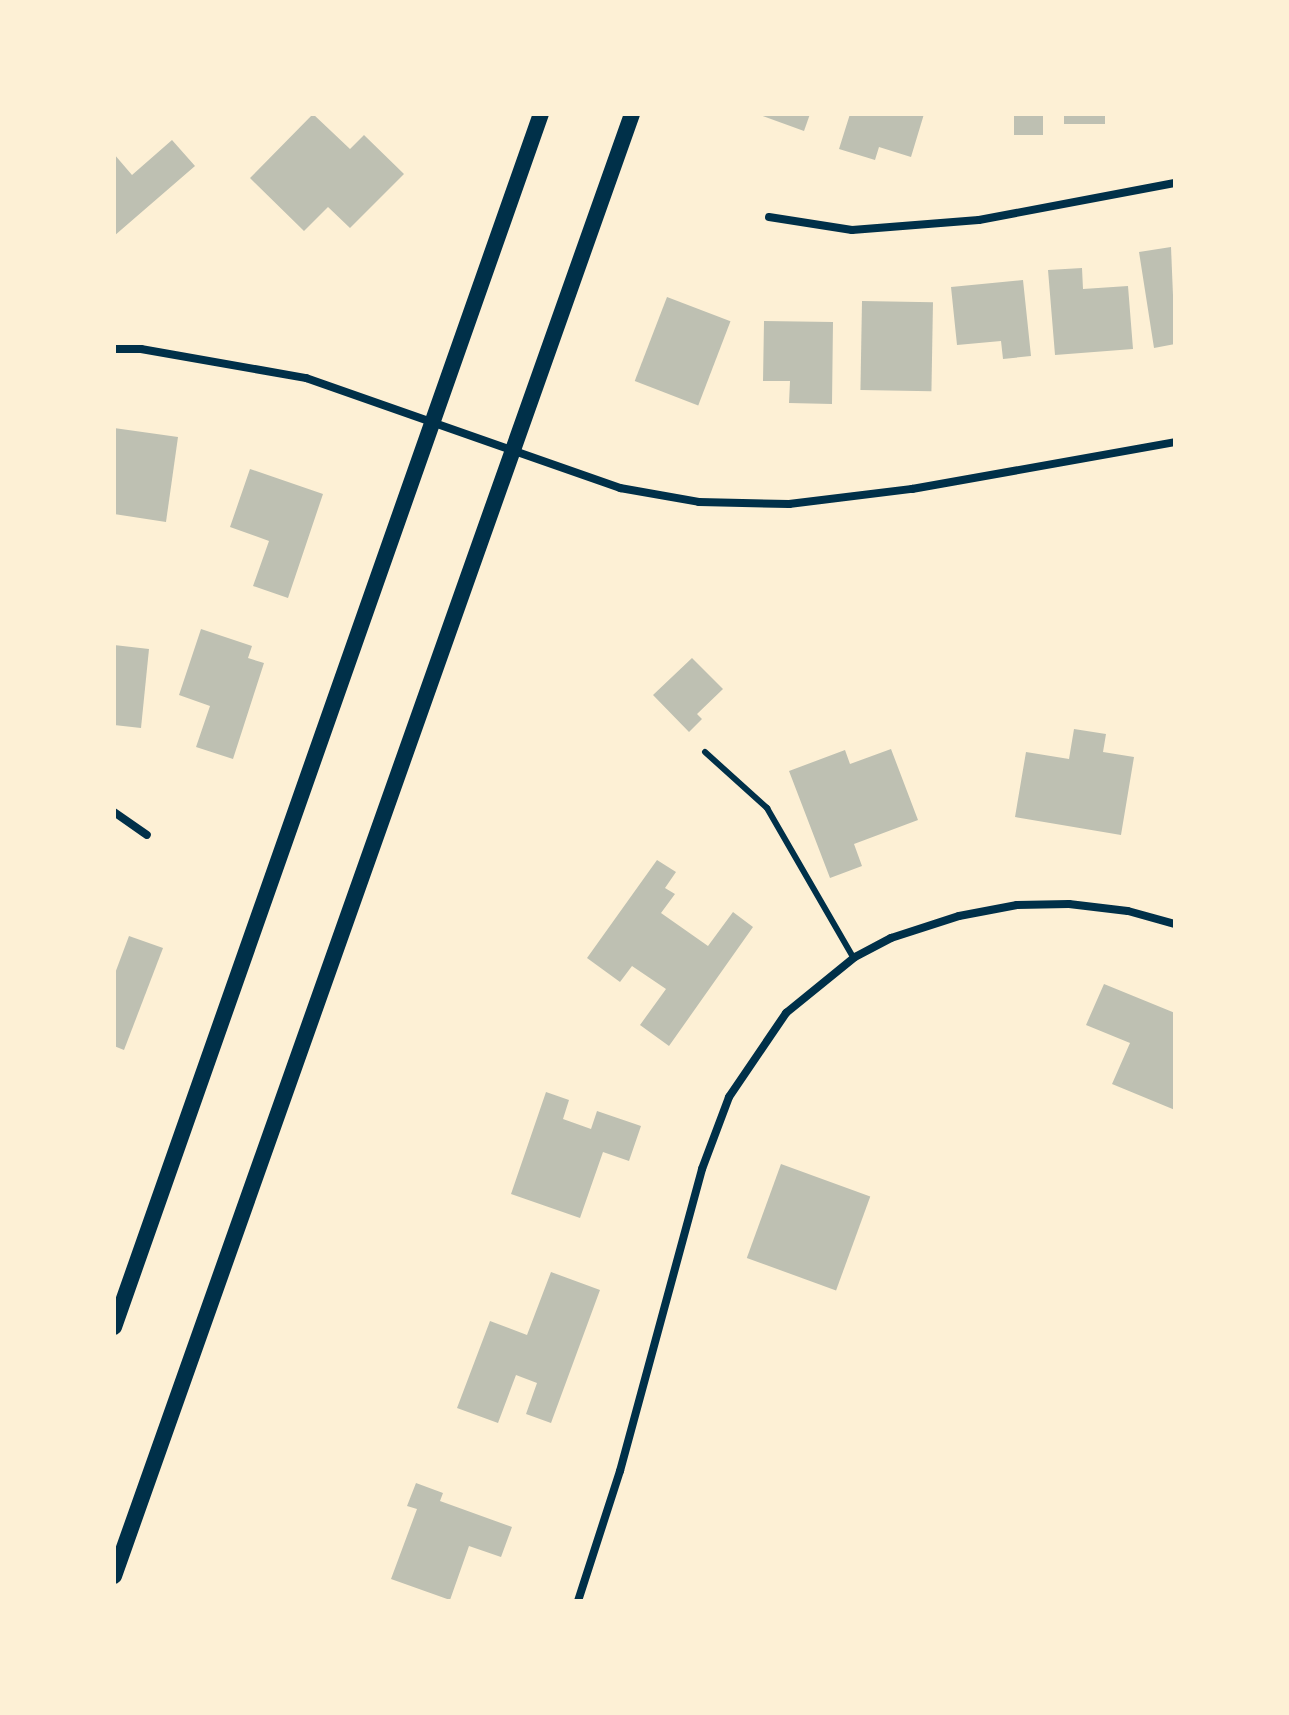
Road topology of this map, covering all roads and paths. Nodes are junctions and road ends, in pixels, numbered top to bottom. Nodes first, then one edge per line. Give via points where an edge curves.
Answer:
1 (541, 114) edge
2 (632, 114) edge
3 (1175, 183) edge
4 (769, 217) dead end
5 (114, 349) edge
6 (432, 420) junction
7 (1175, 442) edge
8 (514, 449) junction
9 (705, 752) dead end
10 (114, 812) edge
11 (147, 835) dead end
12 (1175, 924) edge
13 (853, 957) junction
14 (114, 1327) edge
15 (114, 1576) edge
16 (578, 1601) edge

1 - 6 main road
2 - 8 main road
3 - 4 street via 979,220 852,230
5 - 6 street via 141,349 306,378
6 - 8 street
6 - 14 main road
7 - 8 street via 912,489 789,504 699,502 620,488
8 - 15 main road
9 - 13 lane via 767,808
10 - 11 street
12 - 13 street via 1128,911 1017,905 918,929
13 - 16 street via 786,1013 729,1097 682,1234 620,1471

